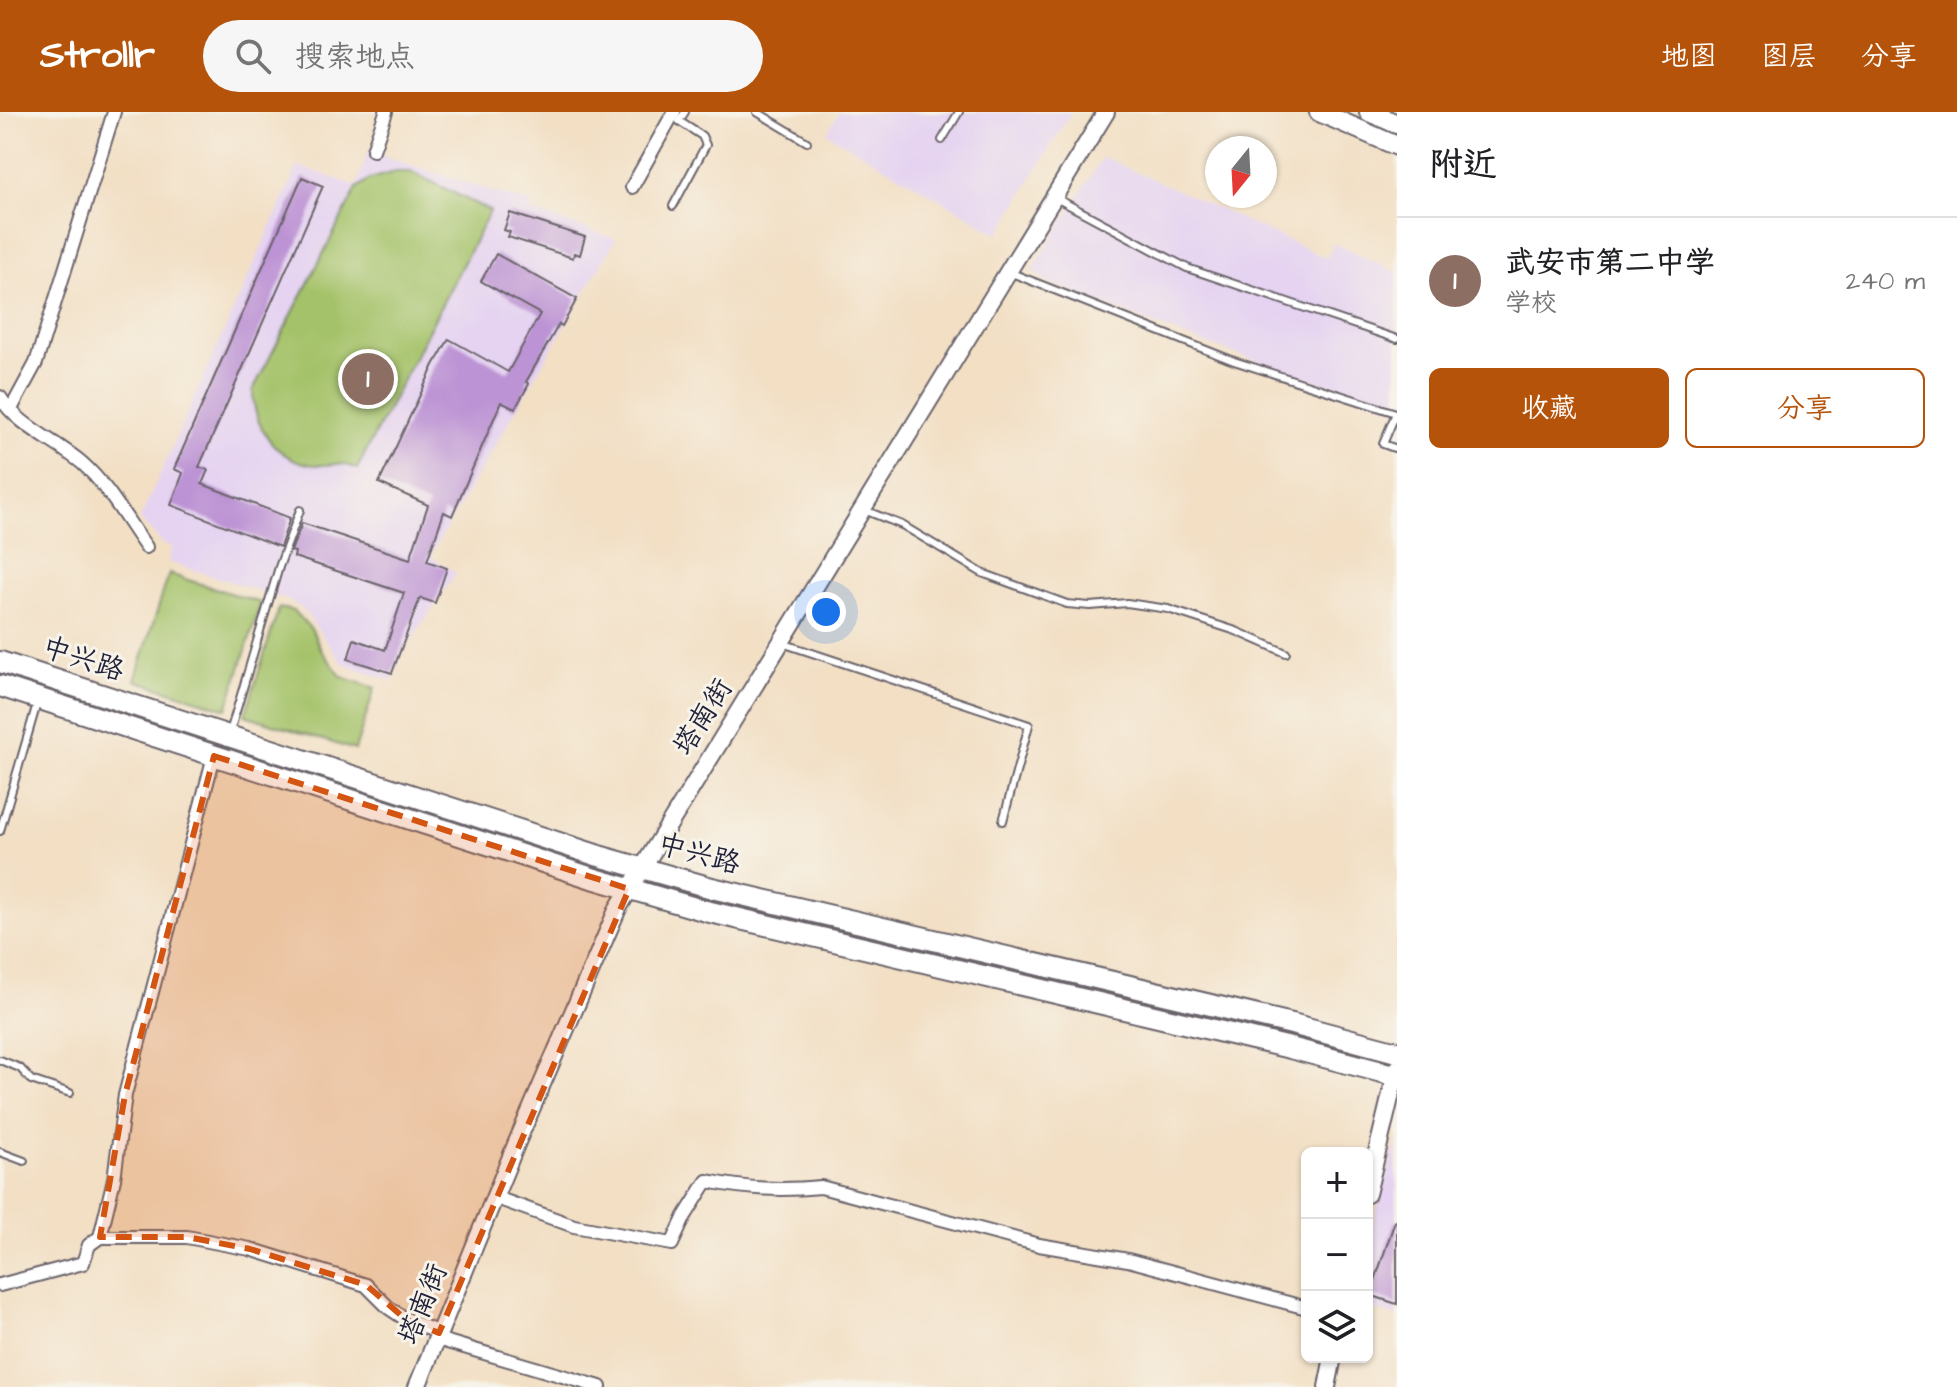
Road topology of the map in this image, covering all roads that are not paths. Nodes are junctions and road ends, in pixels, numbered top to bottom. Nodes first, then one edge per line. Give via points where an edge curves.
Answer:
1 (114, 112) edge
2 (386, 112) edge
3 (674, 112) edge
4 (685, 112) edge
5 (757, 112) edge
6 (959, 112) edge
7 (1106, 112) edge
8 (1319, 112) edge
9 (1369, 112) edge
10 (1397, 124) edge
11 (942, 140) dead end
12 (807, 142) dead end
13 (1397, 146) edge
14 (373, 150) dead end
15 (632, 187) dead end
16 (1054, 196) junction
17 (673, 206) dead end
18 (1008, 271) junction
19 (1397, 339) edge
20 (4, 404) edge
21 (1397, 449) edge
22 (862, 509) junction
23 (300, 510) dead end
24 (146, 547) dead end
25 (780, 643) junction
26 (1286, 653) dead end
27 (0, 662) edge
28 (0, 686) edge
29 (39, 699) junction
30 (229, 736) junction
31 (214, 756) junction
32 (1003, 821) dead end
33 (0, 831) edge
34 (641, 868) junction
35 (629, 889) junction
36 (1397, 1052) edge
37 (0, 1060) edge
38 (1396, 1073) edge
39 (70, 1093) dead end
40 (0, 1152) edge
41 (24, 1161) dead end
42 (1373, 1169) edge
43 (494, 1197) junction
44 (100, 1237) junction
45 (0, 1285) edge
46 (1301, 1306) edge
47 (438, 1336) junction
48 (1332, 1363) edge
49 (417, 1387) edge
50 (600, 1387) edge
51 (1327, 1387) edge

1 - 20 street via 36,363
2 - 14 street
3 - 15 street
4 - 17 lane via 679,121 702,136 706,145
5 - 12 lane
6 - 11 lane
7 - 16 street, 塔南街
8 - 13 main road
9 - 10 main road
16 - 18 street, 塔南街
16 - 19 lane via 1187,268
18 - 21 lane via 1234,361 1396,413 1383,444
18 - 22 street, 塔南街
20 - 24 street via 84,465
22 - 25 street, 塔南街
22 - 26 lane via 902,525 982,573 1067,604 1168,609
23 - 30 lane
25 - 32 lane via 1029,725
25 - 34 street, 塔南街
27 - 30 main road, 中兴路
28 - 29 main road, 中兴路
29 - 31 main road, 中兴路
29 - 33 lane
30 - 34 main road, 中兴路
31 - 35 main road, 中兴路
31 - 44 street via 125,1095
34 - 35 street, 塔南街
34 - 36 main road, 中兴路
35 - 38 main road, 中兴路
35 - 43 street, 塔南街
37 - 39 lane via 20,1068 31,1080
38 - 42 street
40 - 41 lane
43 - 46 street via 574,1226 672,1244 707,1181 745,1189 821,1187
43 - 47 street, 塔南街
44 - 45 street via 89,1245 83,1263
44 - 47 street via 187,1237 250,1249 366,1285 404,1318
47 - 49 street, 塔南街
47 - 50 street
48 - 51 street

